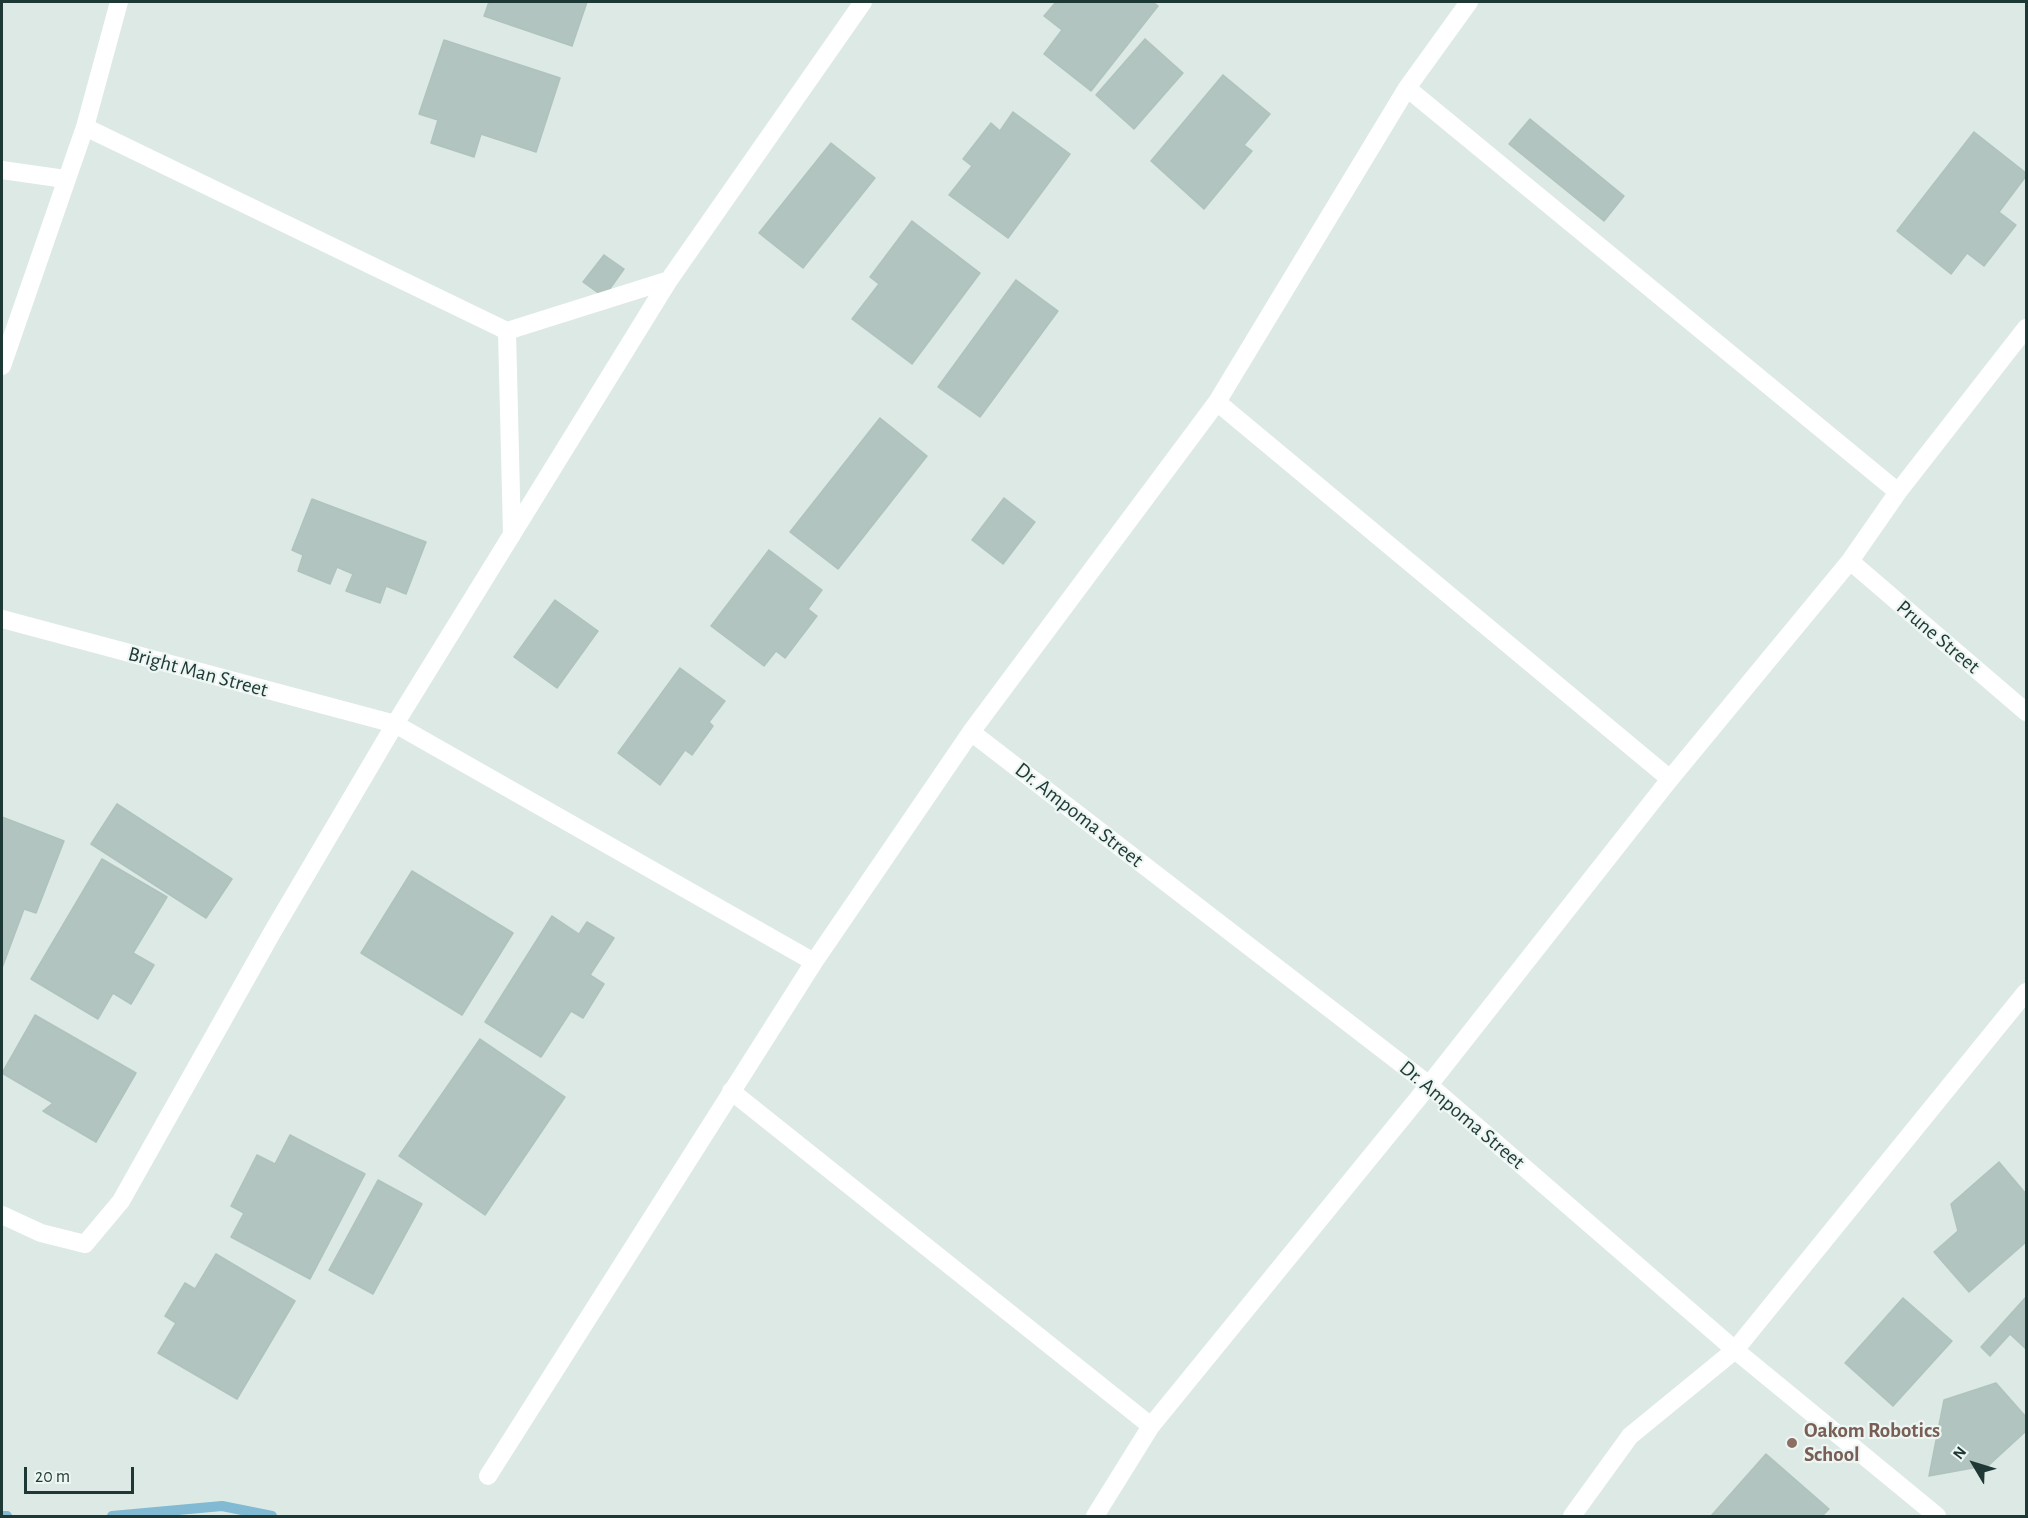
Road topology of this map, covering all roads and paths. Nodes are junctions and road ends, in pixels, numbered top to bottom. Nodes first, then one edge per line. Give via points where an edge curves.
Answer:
1 (119, 2) edge
2 (863, 2) edge
3 (1469, 2) edge
4 (1407, 88) junction
5 (85, 127) junction
6 (2, 170) edge
7 (65, 179) junction
8 (669, 279) junction
9 (2026, 328) edge
10 (507, 331) junction
11 (2, 366) edge
12 (1216, 402) junction
13 (1898, 492) junction
14 (512, 535) junction
15 (1850, 561) junction
16 (2, 619) edge
17 (2026, 712) edge
18 (395, 724) junction
19 (971, 732) junction
20 (1670, 779) junction
21 (814, 962) junction
22 (2026, 992) edge
23 (1429, 1085) junction
24 (731, 1091) junction
25 (2, 1215) edge
26 (1736, 1350) junction
27 (1151, 1426) junction
28 (488, 1476) dead end
29 (1095, 1516) edge
30 (1572, 1516) edge
31 (1936, 1516) edge

1 - 5 street
2 - 8 street
3 - 4 street
4 - 12 street
4 - 13 street
5 - 7 street
5 - 10 street
6 - 7 street
7 - 11 street
8 - 10 street
8 - 14 street
9 - 13 street
10 - 14 street
12 - 19 street
12 - 20 street
13 - 15 street
14 - 18 street
15 - 17 street, Prune Street
15 - 20 street
16 - 18 street, Bright Man Street
18 - 21 street, Bright Man Street
18 - 25 street via 121,1201 85,1244 41,1233
19 - 21 street
19 - 23 street, Dr. Ampoma Street
20 - 23 street
21 - 24 street
22 - 26 street
23 - 26 street, Dr. Ampoma Street
23 - 27 street
24 - 27 street
24 - 28 street
26 - 30 street via 1630,1436
26 - 31 street, Dr. Ampoma Street
27 - 29 street

